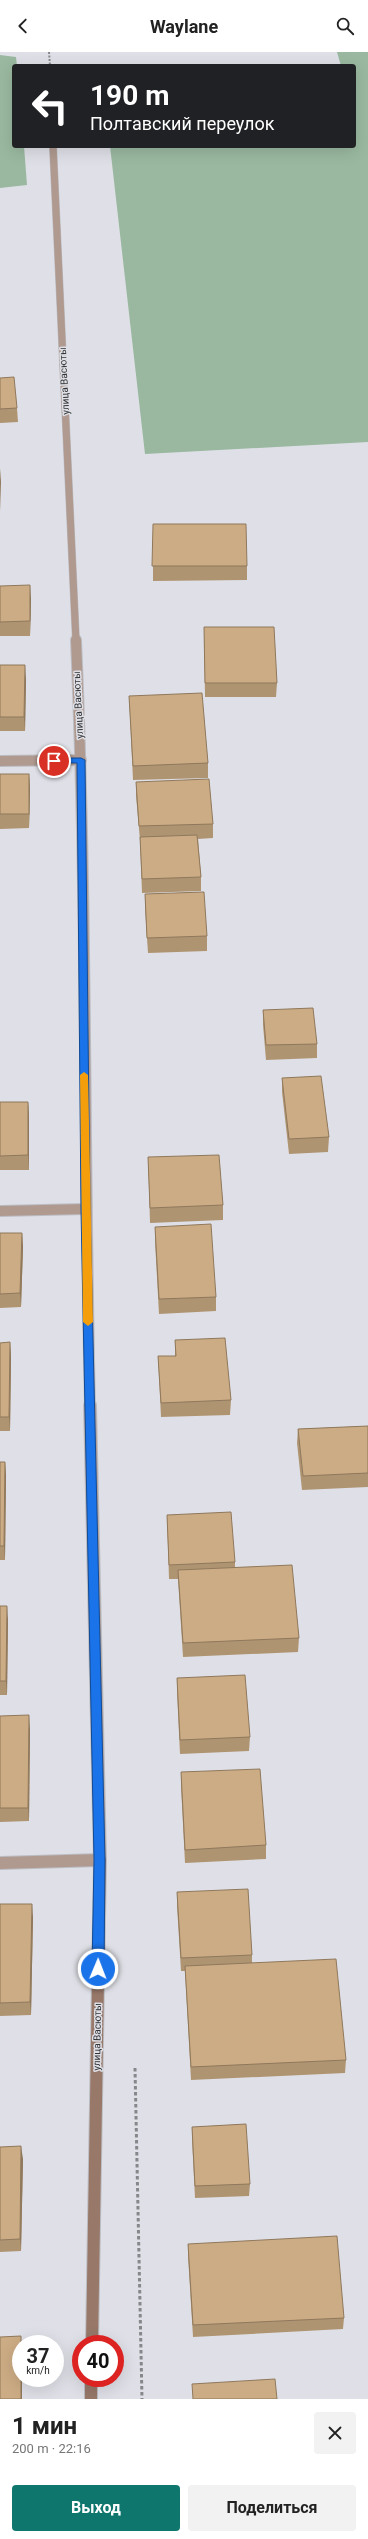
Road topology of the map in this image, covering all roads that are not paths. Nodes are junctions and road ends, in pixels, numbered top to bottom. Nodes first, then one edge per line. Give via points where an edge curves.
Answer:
1 (53, 148) edge
2 (81, 760) junction
3 (0, 762) edge
4 (86, 1209) junction
5 (0, 1211) edge
6 (100, 1860) junction
7 (0, 1863) edge
8 (92, 2335) edge
9 (91, 2387) edge
10 (91, 2399) edge

1 - 2 street, улица Васюты
2 - 3 street
2 - 4 street, улица Васюты
4 - 5 street
4 - 6 street, улица Васюты
6 - 7 street
6 - 8 street, улица Васюты
9 - 10 street

